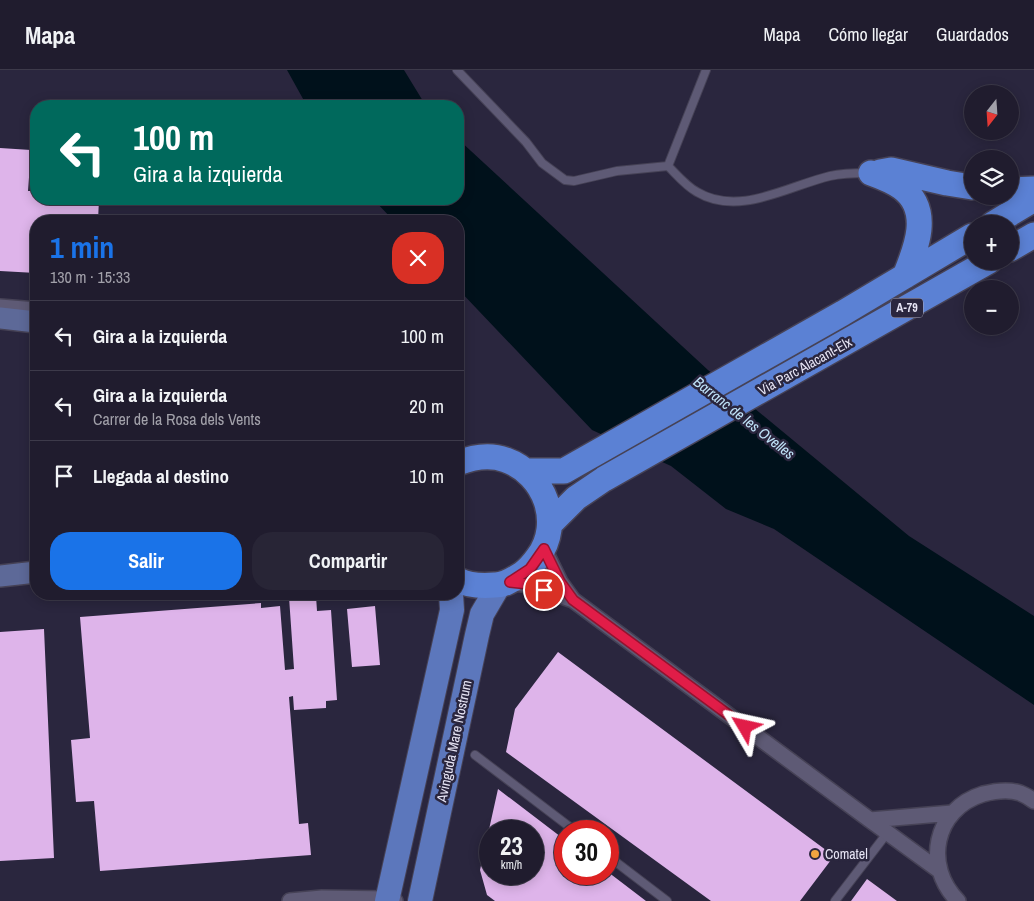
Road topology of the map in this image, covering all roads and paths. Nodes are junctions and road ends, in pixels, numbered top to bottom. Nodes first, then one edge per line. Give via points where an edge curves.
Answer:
1 (457, 70) edge
2 (706, 70) edge
3 (668, 166) junction
4 (871, 173) junction
5 (964, 186) edge
6 (1034, 189) edge
7 (1019, 190) edge
8 (1034, 199) edge
9 (1008, 215) edge
10 (1034, 235) edge
11 (964, 241) edge
12 (1019, 244) edge
13 (973, 270) edge
14 (905, 276) junction
15 (0, 307) edge
16 (30, 310) edge
17 (0, 318) edge
18 (30, 321) edge
19 (464, 459) edge
20 (526, 471) junction
21 (550, 524) junction
22 (544, 549) junction
23 (30, 573) edge
24 (0, 576) edge
25 (464, 582) edge
26 (505, 584) junction
27 (451, 600) edge
28 (573, 600) junction
29 (475, 755) dead end
30 (1034, 801) edge
31 (952, 813) junction
32 (561, 820) edge
33 (870, 820) junction
34 (888, 832) junction
35 (619, 864) edge
36 (940, 870) junction
37 (390, 900) edge
38 (290, 901) edge
39 (420, 901) edge
40 (667, 901) edge
41 (835, 901) edge
42 (958, 901) edge

1 - 3 lane via 542,162 565,180
2 - 3 lane
3 - 4 lane via 696,192 735,202 756,199 831,176
4 - 5 highway via 891,170
4 - 14 highway via 904,189 918,210 919,233
6 - 7 highway
8 - 9 highway
10 - 12 highway
11 - 14 highway, Via Parc Alacant-Elx / A-79
13 - 21 highway, Via Parc Alacant-Elx / A-79 via 604,479 576,498
14 - 20 highway, Via Parc Alacant-Elx / A-79 via 564,471
15 - 16 street
17 - 18 main road
19 - 20 highway via 482,456 505,460
20 - 21 highway via 544,495
21 - 22 highway
22 - 26 highway via 530,569
22 - 28 street
23 - 24 main road
25 - 26 highway via 481,586
26 - 28 street via 529,584
26 - 39 main road, Avinguda Mare Nostrum via 482,614
27 - 37 main road via 452,610
28 - 33 street
29 - 32 lane
30 - 31 street via 1020,793 995,790 972,798
31 - 33 street
31 - 36 street via 938,844
33 - 34 street
34 - 36 street
34 - 41 lane
35 - 40 lane
36 - 42 street via 950,893
37 - 38 street via 322,898

